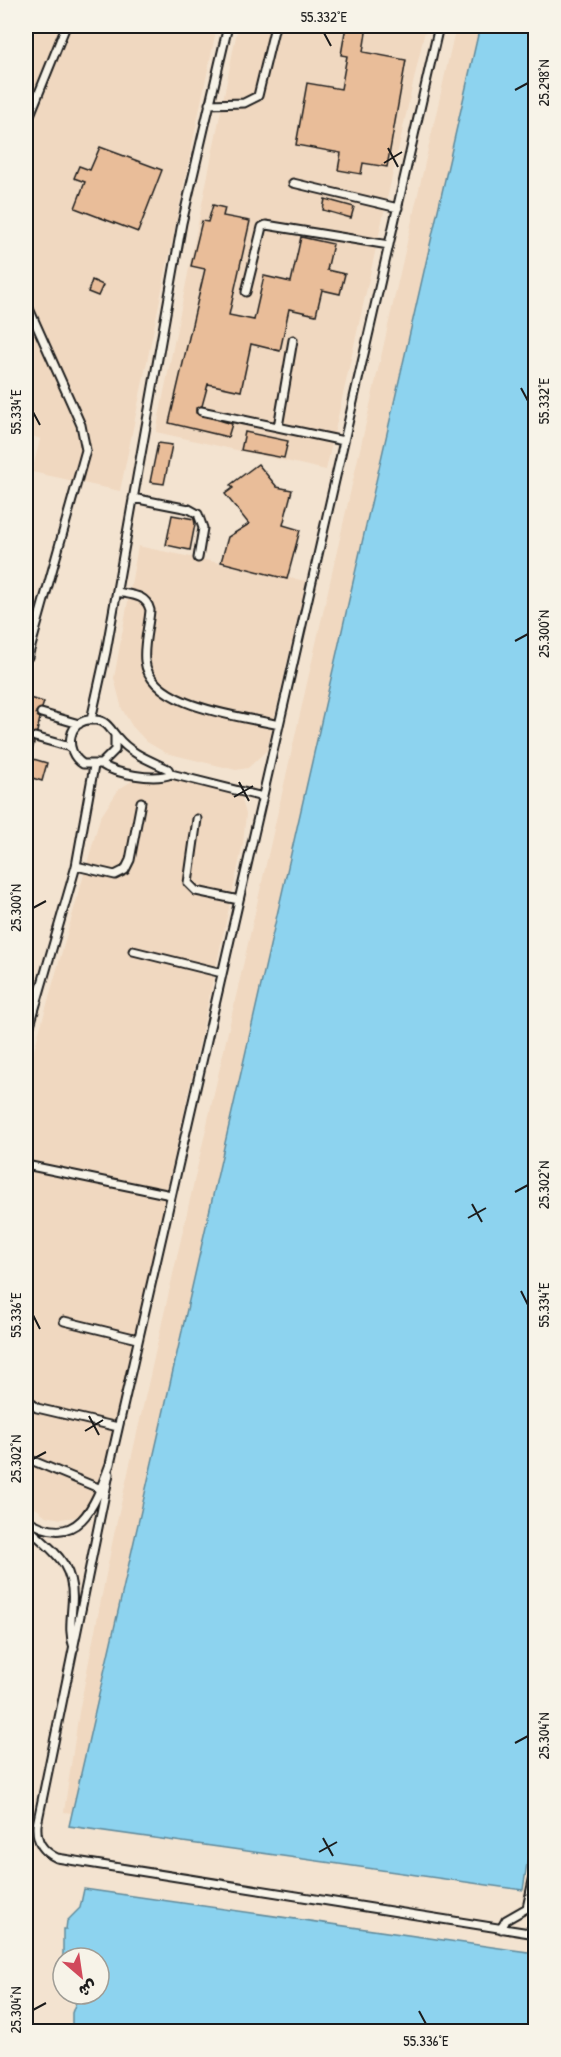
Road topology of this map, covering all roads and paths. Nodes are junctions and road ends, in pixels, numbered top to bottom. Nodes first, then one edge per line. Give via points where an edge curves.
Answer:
1 (66, 26) edge
2 (228, 26) edge
3 (275, 26) edge
4 (439, 26) edge
5 (209, 104) junction
6 (26, 126) edge
7 (293, 183) dead end
8 (398, 208) junction
9 (389, 245) junction
10 (246, 292) dead end
11 (26, 302) edge
12 (293, 340) dead end
13 (201, 411) dead end
14 (278, 427) junction
15 (344, 441) junction
16 (133, 498) junction
17 (198, 558) dead end
18 (117, 592) junction
19 (28, 657) dead end
20 (41, 713) dead end
21 (91, 720) junction
22 (79, 724) junction
23 (279, 725) junction
24 (115, 735) junction
25 (35, 737) dead end
26 (70, 747) junction
27 (97, 765) junction
28 (171, 774) junction
29 (263, 797) junction
30 (141, 802) dead end
31 (197, 819) dead end
32 (76, 866) junction
33 (239, 900) junction
34 (133, 951) dead end
35 (222, 973) junction
36 (26, 1039) edge
37 (26, 1165) edge
38 (171, 1195) junction
39 (64, 1321) dead end
40 (138, 1339) junction
41 (26, 1392) edge
42 (118, 1426) junction
43 (26, 1458) edge
44 (110, 1464) junction
45 (101, 1489) junction
46 (26, 1519) edge
47 (26, 1526) edge
48 (75, 1649) junction
49 (536, 1867) edge
50 (501, 1929) junction
51 (536, 1934) edge

1 - 6 lane
2 - 5 lane
3 - 5 lane via 258,96 244,103
4 - 8 lane
5 - 16 lane via 182,223
7 - 8 lane
8 - 9 lane
9 - 10 lane via 266,225
9 - 15 lane
11 - 19 lane via 81,425 86,450
12 - 14 lane
13 - 14 lane
14 - 15 lane
15 - 23 lane
16 - 17 lane via 198,514 203,528
16 - 18 lane
18 - 21 lane
18 - 23 lane via 139,596 147,603 150,610 145,661 153,680 166,694 185,703
20 - 22 lane
21 - 22 lane
21 - 24 lane via 105,723
22 - 26 lane via 71,734
23 - 29 lane
24 - 27 lane via 112,756
24 - 28 lane via 133,752
25 - 26 lane
26 - 27 lane via 78,761
27 - 28 lane via 118,774
27 - 32 lane
28 - 29 lane
29 - 33 lane
30 - 32 lane via 125,870 115,875
31 - 33 lane via 188,883 196,891
32 - 36 lane
33 - 35 lane
34 - 35 lane
35 - 38 lane
37 - 38 lane
38 - 40 lane
39 - 40 lane
40 - 42 lane
41 - 42 lane via 37,1408
42 - 44 lane
43 - 45 lane
44 - 45 lane
44 - 48 lane
45 - 46 lane via 89,1514 68,1528 43,1528
47 - 48 lane via 59,1556 71,1577 70,1632
48 - 50 lane via 37,1825 39,1841 49,1854
49 - 50 lane via 527,1908 506,1920
50 - 51 lane

